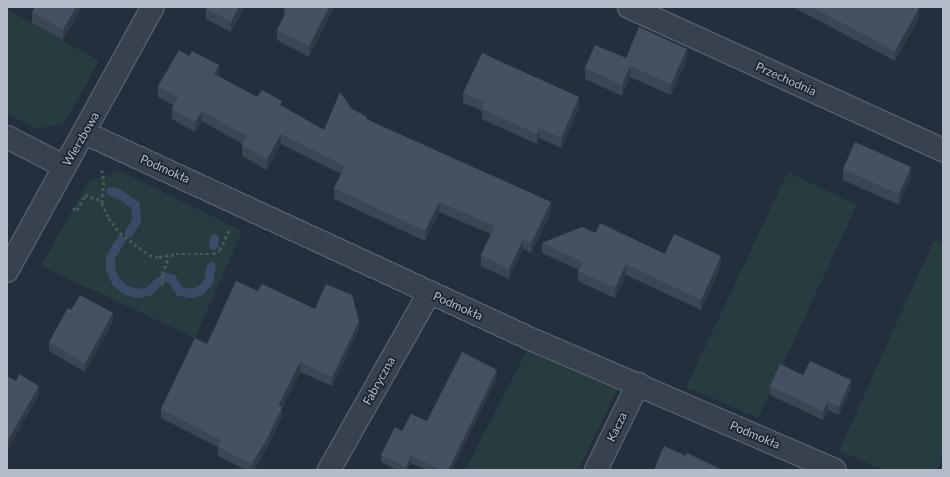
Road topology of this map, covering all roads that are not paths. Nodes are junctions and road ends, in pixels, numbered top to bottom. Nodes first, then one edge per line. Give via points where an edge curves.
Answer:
1 (153, 7) edge
2 (629, 7) edge
3 (85, 133) junction
4 (7, 137) edge
5 (943, 150) edge
6 (65, 167) junction
7 (7, 271) edge
8 (428, 293) junction
9 (638, 384) junction
10 (329, 470) edge
11 (596, 470) edge
12 (836, 470) edge

1 - 3 street, Wierzbowa
2 - 5 street, Przechodnia
3 - 6 street, Wierzbowa
3 - 8 street, Podmokła
4 - 6 street
6 - 7 street, Wierzbowa
8 - 9 street, Podmokła
8 - 10 street, Fabryczna
9 - 11 street, Kacza
9 - 12 street, Podmokła

